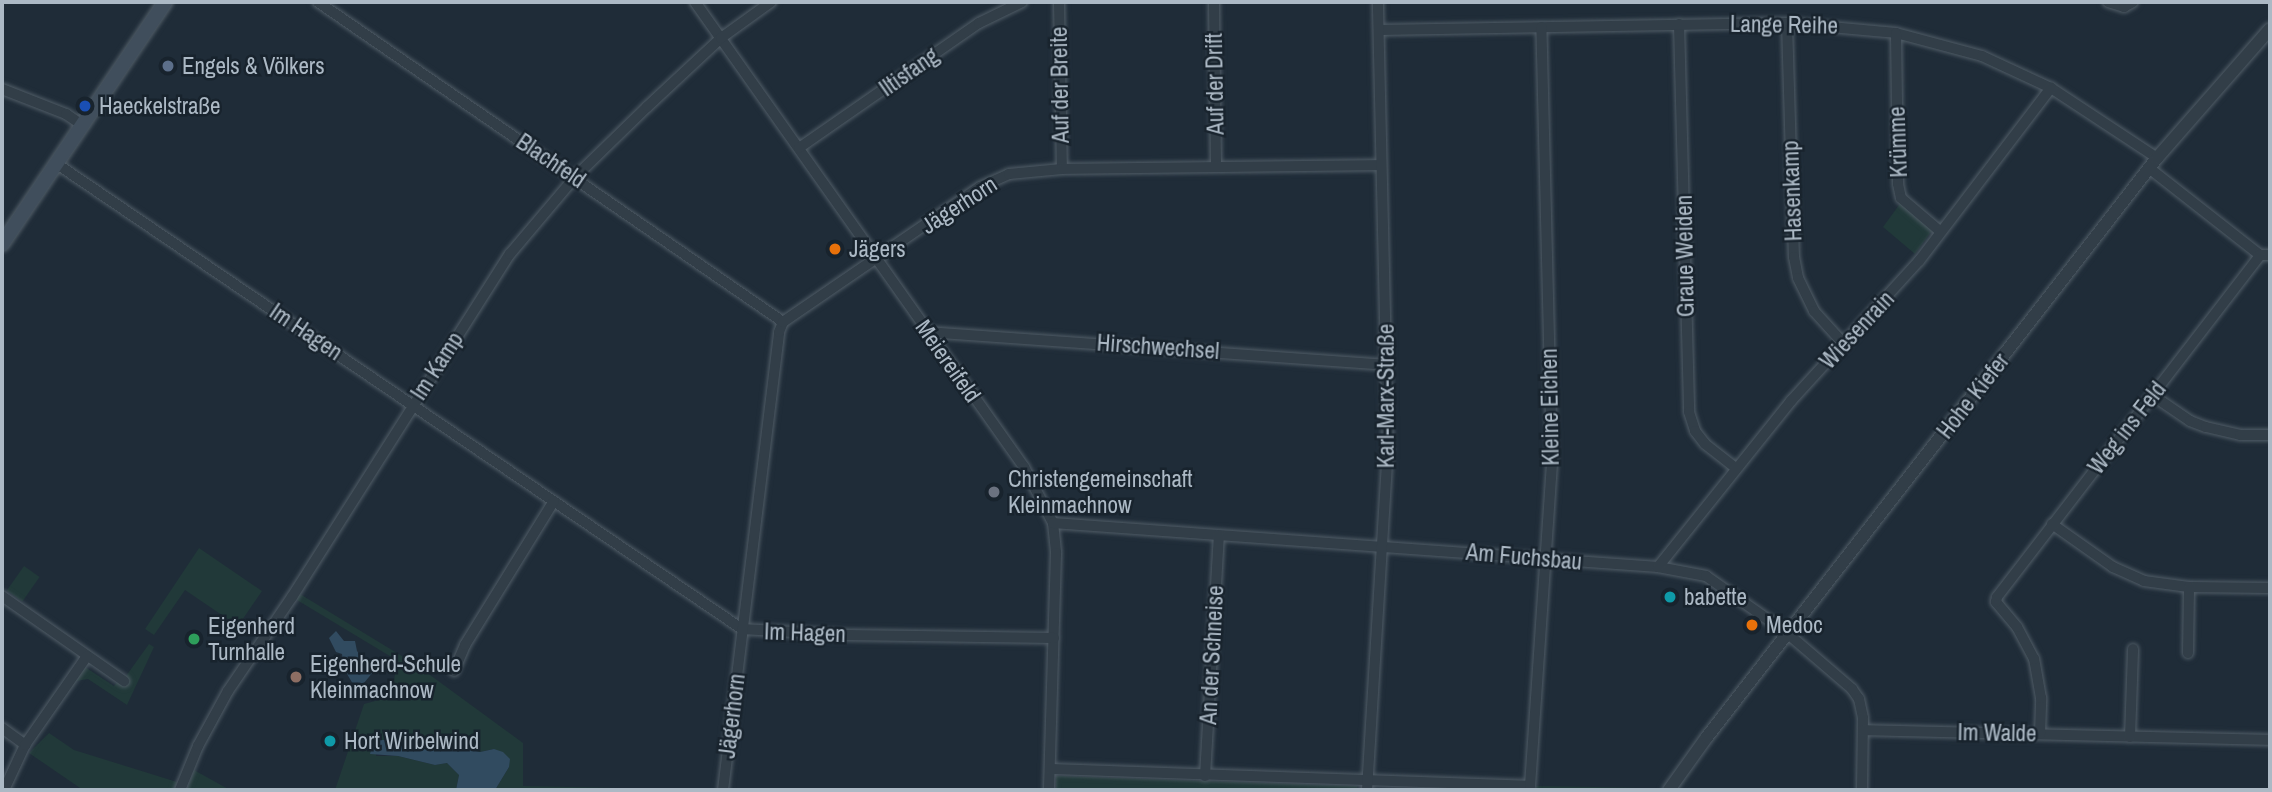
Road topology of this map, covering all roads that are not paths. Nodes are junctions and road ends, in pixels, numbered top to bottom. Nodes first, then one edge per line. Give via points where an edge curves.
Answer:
1 (165, 2) edge
2 (318, 2) edge
3 (695, 2) edge
4 (771, 2) edge
5 (1022, 2) edge
6 (1059, 2) edge
7 (1214, 2) edge
8 (1378, 2) edge
9 (2108, 2) edge
10 (2133, 2) edge
11 (1787, 23) junction
12 (1679, 24) junction
13 (1541, 27) junction
14 (2270, 29) edge
15 (1379, 30) junction
16 (1896, 33) junction
17 (721, 38) junction
18 (2051, 88) junction
19 (2, 89) edge
20 (82, 124) junction
21 (799, 148) junction
22 (2153, 163) junction
23 (57, 164) junction
24 (1381, 165) junction
25 (1216, 166) junction
26 (1062, 169) junction
27 (575, 177) junction
28 (1941, 232) junction
29 (2, 244) edge
30 (2265, 255) edge
31 (878, 259) junction
32 (783, 322) junction
33 (928, 332) junction
34 (1844, 344) junction
35 (1387, 365) junction
36 (2152, 395) junction
37 (413, 404) junction
38 (2270, 435) edge
39 (1736, 468) junction
40 (554, 501) junction
41 (1053, 523) junction
42 (2052, 524) junction
43 (1219, 535) junction
44 (1382, 546) junction
45 (1545, 559) junction
46 (1658, 568) junction
47 (2189, 587) junction
48 (2270, 589) edge
49 (2, 596) edge
50 (742, 629) junction
51 (1787, 633) junction
52 (1054, 638) junction
53 (2133, 649) dead end
54 (2188, 653) dead end
55 (87, 656) junction
56 (454, 671) dead end
57 (124, 681) dead end
58 (2, 728) edge
59 (1863, 730) junction
60 (2040, 734) junction
61 (2130, 737) junction
62 (2270, 740) edge
63 (25, 745) junction
64 (1050, 769) junction
65 (1683, 769) junction
66 (1205, 776) junction
67 (1367, 786) edge
68 (4, 790) edge
69 (180, 790) edge
70 (723, 790) edge
71 (1049, 790) edge
72 (1662, 790) edge
73 (1669, 790) edge
74 (1862, 790) edge

1 - 20 main road
2 - 27 street, Blachfeld
3 - 17 street, Meiereifeld
4 - 17 street, Im Kamp
5 - 21 street, Iltisfang via 979,23
6 - 26 street, Auf der Breite
7 - 25 street, Auf der Drift
8 - 15 street, Karl-Marx-Straße
9 - 10 street via 2124,7
11 - 12 street, Lange Reihe
11 - 16 street, Lange Reihe
11 - 34 street, Hasenkamp via 1794,257 1798,278 1814,311
12 - 13 street, Lange Reihe
12 - 39 street, Graue Weiden via 1689,412 1705,444
13 - 15 street, Lange Reihe
13 - 45 street, Kleine Eichen via 1552,462
14 - 22 street, Hohe Kiefer
15 - 24 street, Karl-Marx-Straße
16 - 18 street, Lange Reihe via 1982,56
16 - 28 street, Krümme via 1900,191 1909,206
17 - 21 street, Meiereifeld
17 - 27 street, Im Kamp
18 - 22 street, Lange Reihe
18 - 28 street, Wiesenrain
19 - 20 street
20 - 23 main road
21 - 31 street, Meiereifeld
22 - 30 street, Lange Reihe
22 - 51 street, Hohe Kiefer
23 - 29 main road
23 - 37 street, Im Hagen
24 - 25 street, Jägerhorn
24 - 35 street, Karl-Marx-Straße
25 - 26 street, Jägerhorn
26 - 31 street, Jägerhorn via 996,178
27 - 32 street, Blachfeld
27 - 37 street, Im Kamp via 510,254
28 - 34 street, Wiesenrain
30 - 36 street, Weg ins Feld
31 - 32 street, Jägerhorn
31 - 33 street, Meiereifeld
32 - 50 street, Jägerhorn
33 - 35 street, Hirschwechsel
33 - 41 street, Meiereifeld via 1024,467
34 - 39 street, Wiesenrain
35 - 44 street, Karl-Marx-Straße
36 - 38 street via 2206,427 2240,435
36 - 42 street, Weg ins Feld
37 - 40 street, Im Hagen
37 - 69 street, Im Kamp via 206,729
39 - 46 street, Wiesenrain
40 - 50 street, Im Hagen
40 - 56 street
41 - 43 street, Am Fuchsbau
41 - 52 street, Meiereifeld
42 - 47 street via 2129,575
42 - 60 street, Weg ins Feld via 1996,602 2017,627 2034,659 2042,698
43 - 44 street, Am Fuchsbau
43 - 66 street, An der Schneise
44 - 45 street, Am Fuchsbau
44 - 67 street, Karl-Marx-Straße
45 - 46 street, Am Fuchsbau
45 - 67 street, Kleine Eichen via 1530,786
46 - 51 street, Am Fuchsbau via 1706,576
47 - 48 street
47 - 54 street
49 - 55 street
50 - 52 street, Im Hagen
50 - 70 street, Jägerhorn
51 - 59 street, Am Fuchsbau via 1852,689 1861,707
51 - 65 street, Hohe Kiefer
52 - 64 street, Meiereifeld
53 - 61 street
55 - 57 street
55 - 63 street
58 - 63 street
59 - 60 street, Im Walde
59 - 74 street, Am Fuchsbau
60 - 61 street, Im Walde
61 - 62 street, Im Walde
63 - 68 street
64 - 66 street
64 - 71 street, Meiereifeld
65 - 72 street, Hohe Kiefer
65 - 73 street, Hohe Kiefer
66 - 67 street

